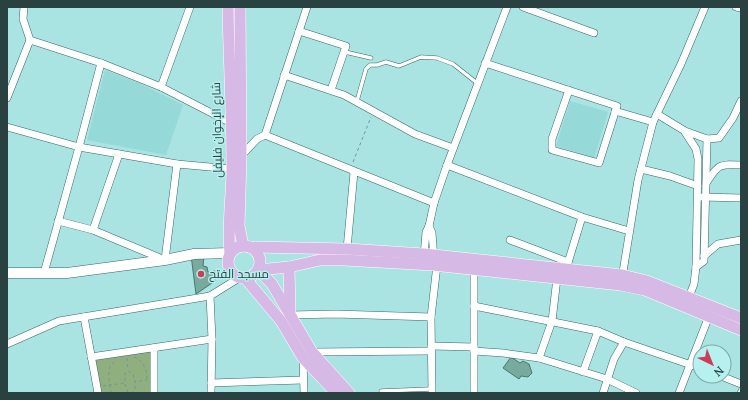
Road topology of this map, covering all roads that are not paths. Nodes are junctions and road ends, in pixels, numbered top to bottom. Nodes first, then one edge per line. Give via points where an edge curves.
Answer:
1 (24, 7) edge
2 (190, 7) edge
3 (228, 7) edge
4 (240, 7) edge
5 (507, 7) edge
6 (523, 7) edge
7 (705, 7) edge
8 (736, 7) edge
9 (304, 8) edge
10 (741, 8) edge
11 (299, 31) junction
12 (594, 33) dead end
13 (30, 40) junction
14 (345, 52) junction
15 (370, 58) dead end
16 (101, 63) junction
17 (485, 63) junction
18 (284, 75) junction
19 (477, 83) junction
20 (161, 87) junction
21 (331, 90) junction
22 (569, 90) junction
23 (7, 98) edge
24 (357, 101) junction
25 (741, 101) edge
26 (615, 111) junction
27 (657, 114) junction
28 (653, 122) junction
29 (231, 123) junction
30 (7, 127) edge
31 (685, 131) junction
32 (265, 135) junction
33 (707, 139) junction
34 (79, 147) junction
35 (453, 148) junction
36 (119, 154) junction
37 (240, 157) junction
38 (177, 164) junction
39 (446, 165) junction
40 (741, 165) edge
41 (232, 170) junction
42 (641, 170) junction
43 (352, 171) junction
44 (706, 182) junction
45 (698, 186) junction
46 (698, 197) junction
47 (706, 197) junction
48 (741, 198) edge
49 (434, 203) junction
50 (582, 217) junction
51 (58, 221) junction
52 (429, 226) junction
53 (93, 230) junction
54 (629, 231) junction
55 (510, 240) dead end
56 (741, 240) edge
57 (246, 247) junction
58 (347, 249) junction
59 (230, 253) junction
60 (704, 256) junction
61 (165, 260) junction
62 (430, 261) junction
63 (474, 265) junction
64 (567, 265) junction
65 (289, 267) junction
66 (696, 268) junction
67 (258, 270) junction
68 (7, 273) edge
69 (44, 273) junction
70 (242, 278) junction
71 (557, 278) junction
72 (622, 280) junction
73 (210, 296) junction
74 (689, 297) junction
75 (474, 306) junction
76 (740, 315) edge
77 (709, 316) junction
78 (84, 317) junction
79 (431, 317) junction
80 (285, 318) junction
81 (552, 321) junction
82 (741, 330) edge
83 (598, 331) junction
84 (212, 339) junction
85 (624, 342) junction
86 (7, 344) edge
87 (154, 348) junction
88 (431, 349) junction
89 (474, 349) junction
90 (308, 355) junction
91 (91, 357) junction
92 (539, 358) junction
93 (690, 364) junction
94 (583, 372) junction
95 (607, 379) junction
96 (303, 380) junction
97 (211, 383) junction
98 (741, 389) edge
99 (97, 390) edge
100 (381, 391) dead end
101 (431, 391) edge
102 (154, 393) edge
103 (211, 393) edge
104 (304, 393) edge
105 (336, 393) edge
106 (349, 393) edge
107 (474, 393) edge
108 (603, 393) edge
109 (636, 393) edge
110 (678, 393) edge
111 (739, 393) edge

1 - 13 street via 23,19
2 - 20 street
3 - 29 main road, شارع الإخوان فليفل
4 - 37 main road, شارع الإخوان فليفل
5 - 17 street
6 - 12 street
7 - 27 street
8 - 10 street
9 - 11 street
11 - 14 street via 346,46
11 - 18 street
13 - 16 street
13 - 23 street
14 - 15 lane
14 - 21 street
16 - 20 street
16 - 34 street
17 - 19 street
17 - 22 street
18 - 21 street
18 - 32 street
19 - 24 lane via 453,64 437,58 421,57 399,66 386,62 370,65 366,69
19 - 35 street
20 - 29 street
21 - 24 street
22 - 26 street via 617,106
22 - 26 street via 552,139 552,150 599,163
24 - 35 street via 416,134
25 - 33 street via 719,138
26 - 28 street
27 - 28 street
27 - 31 street
28 - 42 street
29 - 41 main road, شارع الإخوان فليفل
30 - 34 street
31 - 33 street
31 - 45 street via 696,149
32 - 37 street via 257,139
32 - 43 street
33 - 44 street
34 - 36 street
34 - 51 street
35 - 39 street
36 - 38 street
36 - 53 street
37 - 57 main road, شارع الإخوان فليفل via 239,226
38 - 41 street
38 - 61 street
39 - 49 street
39 - 50 street
40 - 44 street via 725,164 714,170
41 - 59 main road, شارع الإخوان فليفل via 228,240
42 - 45 street via 670,176
42 - 54 street
43 - 49 street
43 - 58 street
44 - 47 street
45 - 46 street
46 - 47 street
46 - 66 street
47 - 48 street
47 - 60 street
49 - 52 street
50 - 54 street
50 - 64 street
51 - 53 street
51 - 69 street
52 - 62 street via 432,233
52 - 62 street via 426,232
53 - 61 street
54 - 72 street
55 - 64 street
56 - 60 street via 718,244
57 - 58 main road
57 - 59 main road
57 - 67 main road via 255,250 258,255
58 - 62 main road
59 - 61 main road via 194,254
59 - 70 main road via 230,270
60 - 66 street via 704,260
61 - 69 main road via 67,273
62 - 63 main road
62 - 65 main road via 320,260
62 - 79 street
63 - 64 main road
63 - 71 main road
63 - 75 street
64 - 72 main road
65 - 67 main road
65 - 80 main road
66 - 74 street
67 - 70 main road via 251,277
67 - 80 main road via 272,284
68 - 69 main road
70 - 73 street
70 - 80 main road
71 - 72 main road
71 - 81 street
72 - 74 main road via 647,280
72 - 77 main road
73 - 78 street
73 - 84 street
74 - 76 main road
75 - 81 street
75 - 89 street
77 - 82 main road
77 - 93 street
78 - 86 street via 59,320
78 - 91 street
79 - 80 street via 336,314
79 - 88 street
80 - 90 main road
81 - 83 street
81 - 92 street
83 - 85 street
83 - 94 street
84 - 87 street
84 - 97 street
85 - 93 street
85 - 95 street
87 - 91 street
87 - 102 street
88 - 89 street
88 - 90 street
88 - 101 street
89 - 92 street
89 - 107 street
90 - 96 street
90 - 105 main road
90 - 106 main road
91 - 99 street
92 - 94 street
93 - 110 street
94 - 95 street
95 - 108 street
95 - 109 street
96 - 97 street
96 - 104 street
97 - 103 street
98 - 111 lane
100 - 101 lane

